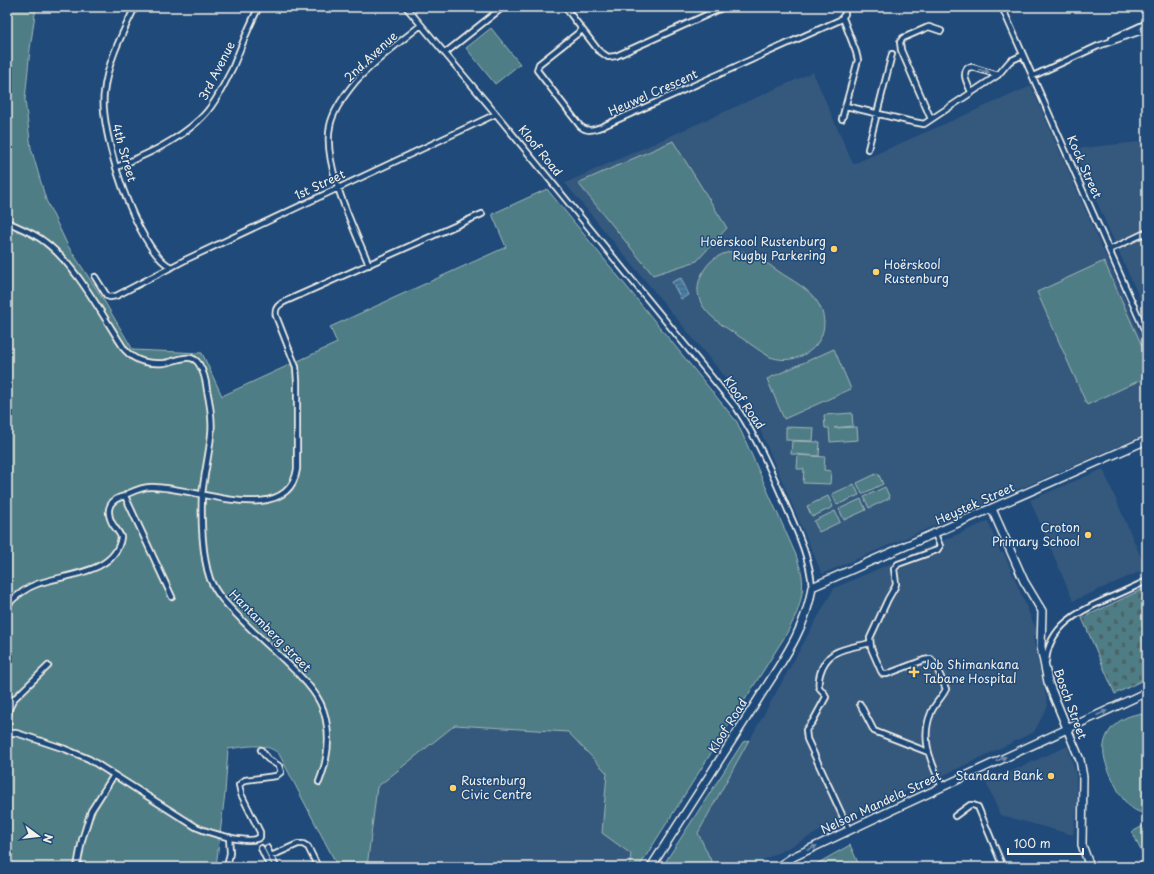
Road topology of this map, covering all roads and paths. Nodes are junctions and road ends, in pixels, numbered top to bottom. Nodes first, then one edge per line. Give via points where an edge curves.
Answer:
1 (135, 7) edge
2 (259, 7) edge
3 (406, 7) edge
4 (503, 7) edge
5 (565, 7) edge
6 (724, 7) edge
7 (844, 7) edge
8 (1002, 7) edge
9 (1144, 7) edge
10 (1147, 14) edge
11 (843, 18) junction
12 (1147, 23) edge
13 (421, 25) junction
14 (1147, 28) edge
15 (582, 30) junction
16 (941, 31) dead end
17 (1098, 46) junction
18 (445, 53) junction
19 (892, 54) dead end
20 (1023, 55) junction
21 (998, 75) junction
22 (1033, 76) junction
23 (971, 92) junction
24 (846, 106) junction
25 (877, 113) junction
26 (496, 114) junction
27 (842, 119) dead end
28 (931, 119) junction
29 (868, 149) dead end
30 (116, 167) junction
31 (339, 188) junction
32 (482, 214) dead end
33 (7, 222) edge
34 (1147, 232) edge
35 (1109, 250) junction
36 (369, 265) junction
37 (171, 267) junction
38 (95, 277) dead end
39 (1147, 336) edge
40 (1147, 440) edge
41 (202, 494) junction
42 (125, 496) junction
43 (992, 509) junction
44 (935, 534) junction
45 (1147, 581) edge
46 (812, 587) junction
47 (172, 597) dead end
48 (7, 605) edge
49 (870, 644) junction
50 (48, 666) dead end
51 (1045, 668) junction
52 (1147, 692) edge
53 (860, 704) dead end
54 (7, 727) edge
55 (1066, 729) junction
56 (7, 733) edge
57 (261, 750) dead end
58 (928, 752) junction
59 (114, 775) junction
60 (319, 782) dead end
61 (942, 787) junction
62 (955, 816) dead end
63 (849, 830) junction
64 (229, 837) junction
65 (261, 848) dead end
66 (267, 848) dead end
67 (271, 856) junction
68 (1147, 864) edge
69 (77, 867) edge
70 (227, 867) edge
71 (270, 867) edge
72 (276, 867) edge
73 (318, 867) edge
74 (651, 867) edge
75 (778, 867) edge
76 (902, 867) edge
77 (908, 867) edge
78 (1003, 867) edge
79 (1090, 867) edge
80 (1140, 867) edge

1 - 30 street, 4th Street via 110,65 103,94 105,123
2 - 30 street, 3rd Avenue via 217,97 200,120 155,150
3 - 13 street, Kloof Road
4 - 18 street
5 - 15 street
6 - 15 street via 613,57 602,54
7 - 11 street
8 - 20 street, Kock Street
9 - 10 street
11 - 15 street, Heuwel Crescent via 601,127 589,130 580,126 537,70 539,64
11 - 24 street via 858,60
12 - 17 street
13 - 18 street, Kloof Road
13 - 31 street, 2nd Avenue via 356,81 334,115 330,124 328,143
14 - 17 street
16 - 28 street via 929,27 903,38 900,42 901,50
17 - 22 street
18 - 26 street, Kloof Road
19 - 25 street
20 - 21 street via 1010,62
20 - 22 street, Kock Street
21 - 23 street
23 -> 21 street via 965,78 967,68 972,67
22 - 35 street, Kock Street
23 - 28 street
24 - 25 street
24 - 27 street
25 - 28 street via 920,124
25 - 29 street
26 - 31 street, 1st Street
26 - 46 street, Kloof Road via 736,407 758,442 777,484 804,549
30 - 37 street, 4th Street via 139,228 161,260
31 - 36 street, 2nd Avenue
31 - 37 street, 1st Street
32 - 36 street
33 - 41 street, Hantamberg street via 44,241 62,258 130,355 150,363 196,359 206,382 211,434
34 - 35 street
35 - 39 street, Kock Street
36 - 41 street via 281,303 276,309 277,320 293,359 297,381 297,469 296,477 289,489 277,497 248,501
37 - 38 street, 1st Street via 110,297
40 - 43 street, Heystek Street
41 - 42 street via 150,486
41 - 60 street, Hantamberg street via 204,547 214,586 233,611 303,678 318,698 327,726 328,741
42 - 47 street
42 - 48 street via 110,505 112,522 121,537 117,549 108,560 95,569 44,581 28,588
43 - 44 street, Heystek Street
43 - 51 street, Bosch Street via 1024,581 1042,611 1041,639
44 - 46 street, Heystek Street
44 - 49 street via 940,546 937,550 901,562 894,569 896,584 874,626
45 - 51 street via 1086,608 1065,622 1058,629 1048,648
46 - 74 street, Kloof Road via 807,612 793,642
49 - 58 street via 883,674 924,660 931,659 935,664 946,689 933,707 928,720
49 - 63 street via 833,654 825,662 819,687 826,697 806,730 807,739
50 - 54 street via 14,699
51 - 55 street, Bosch Street
55 -> 52 street, Nelson Mandela Street
53 - 58 street via 874,731
61 -> 55 street, Nelson Mandela Street
55 - 79 street, Bosch Street via 1080,760 1083,776 1082,839 1083,850
56 - 59 street via 65,749 90,759
57 - 64 street via 268,759 279,766 281,772 276,776 245,780 239,789 260,832 260,837 255,840
58 - 61 street
59 - 64 street via 196,827 218,836
59 - 69 street via 91,811
61 - 63 street, Nelson Mandela Street
62 - 78 street via 970,805 978,807
75 -> 63 street, Nelson Mandela Street
64 - 70 street via 230,853
65 - 71 street
66 - 67 street
67 - 72 street
67 - 73 street via 303,844 308,847
68 - 80 street
76 - 77 street

